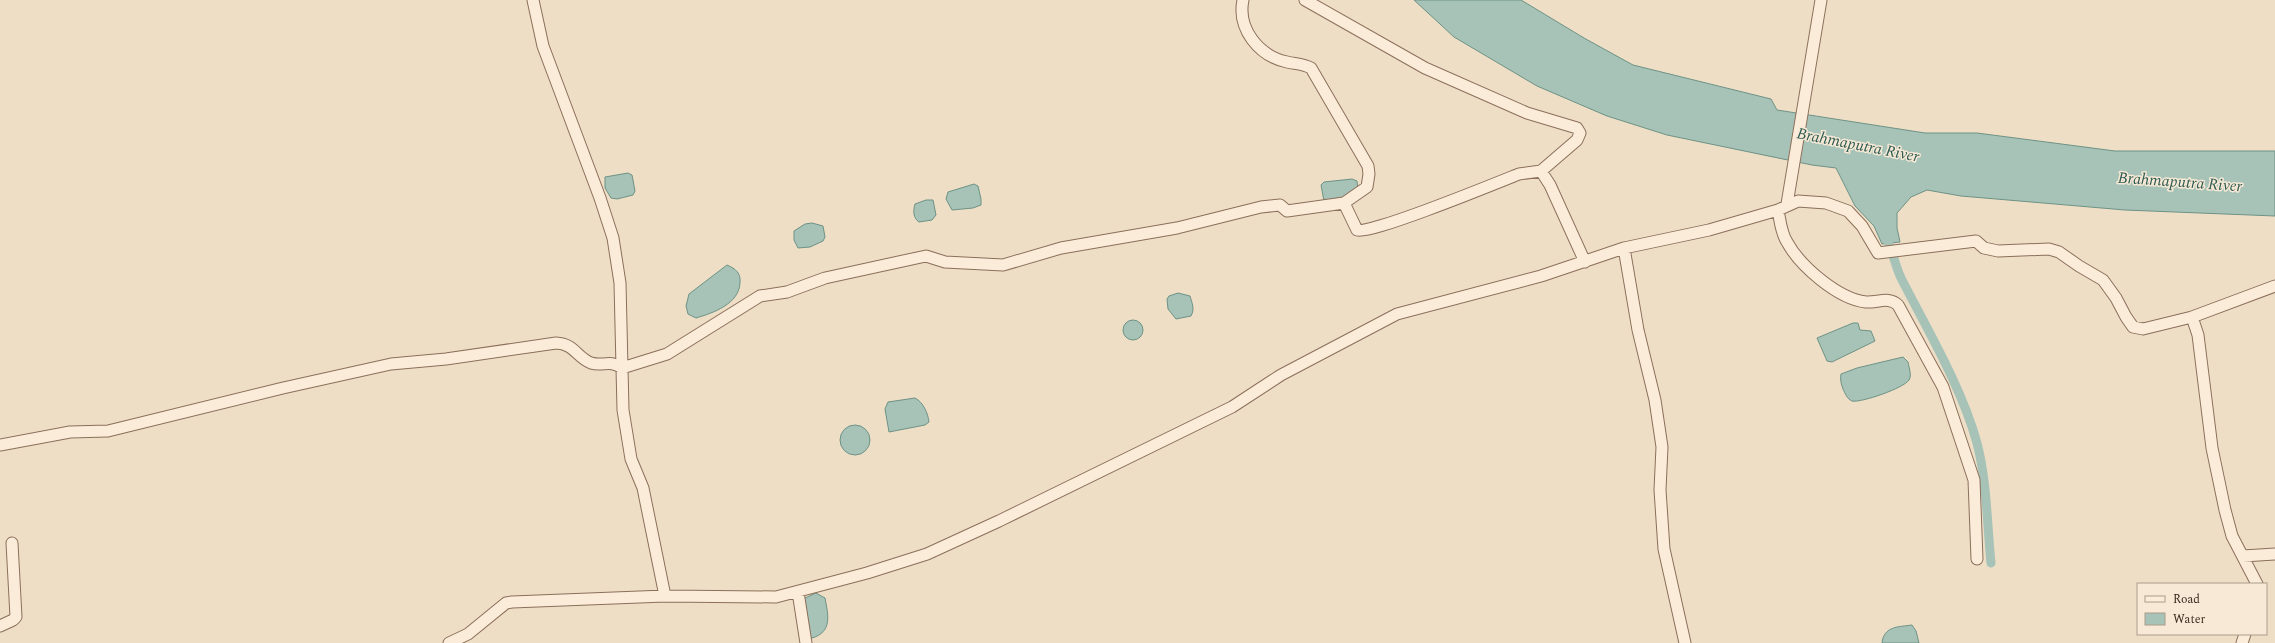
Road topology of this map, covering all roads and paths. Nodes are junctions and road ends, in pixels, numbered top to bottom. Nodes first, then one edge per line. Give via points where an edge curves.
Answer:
1 (533, 0) edge
2 (1243, 0) edge
3 (1305, 0) edge
4 (1821, 0) edge
5 (1541, 171) junction
6 (1344, 203) junction
7 (1782, 207) junction
8 (1624, 248) junction
9 (1584, 262) junction
10 (2275, 286) edge
11 (2192, 317) junction
12 (622, 368) junction
13 (0, 445) edge
14 (12, 543) dead end
15 (2275, 554) edge
16 (2243, 556) junction
17 (1977, 559) dead end
18 (2256, 583) edge
19 (798, 592) junction
20 (665, 596) junction
21 (0, 626) edge
22 (449, 643) edge
23 (806, 643) edge
24 (1685, 643) edge

1 - 12 street via 543,46 613,238 620,283
2 - 6 street via 1242,22 1248,34 1271,56 1287,62 1302,63 1311,68 1368,166 1367,187
3 - 5 street via 1425,68 1527,113 1577,128 1580,133 1577,140
4 - 7 street via 1792,170
5 - 6 street via 1519,174 1364,232 1357,230
5 - 9 street via 1550,185
6 - 12 street via 1287,211 1280,205 1261,207 1178,228 1061,248 1004,265 946,262 926,256 895,261 825,278 787,292 760,296 667,354
7 - 8 street via 1709,230
7 - 11 street via 1798,201 1819,202 1848,211 1862,226 1874,249 1882,254 1976,241 1984,248 1998,251 2049,249 2059,252 2103,280 2133,328 2143,329
7 - 17 street via 1786,241 1804,266 1840,293 1865,302 1890,300 1898,305 1942,387 1974,480
8 - 9 street
8 - 24 street via 1638,330 1655,400 1662,447 1660,490 1664,549
9 - 19 street via 1490,291 1397,314 1280,375 1232,407 999,521 927,554
10 - 11 street
11 - 16 street via 2198,335 2212,448 2222,496 2232,536
12 - 13 street via 615,363 590,363 570,346 556,342 446,359 392,364 283,388 108,432 70,432
12 - 20 street via 623,410 630,459 643,488
14 - 21 street via 16,617
15 - 16 street
16 - 18 street
19 - 20 street via 776,597
19 - 23 street
20 - 22 street via 506,603 468,634

